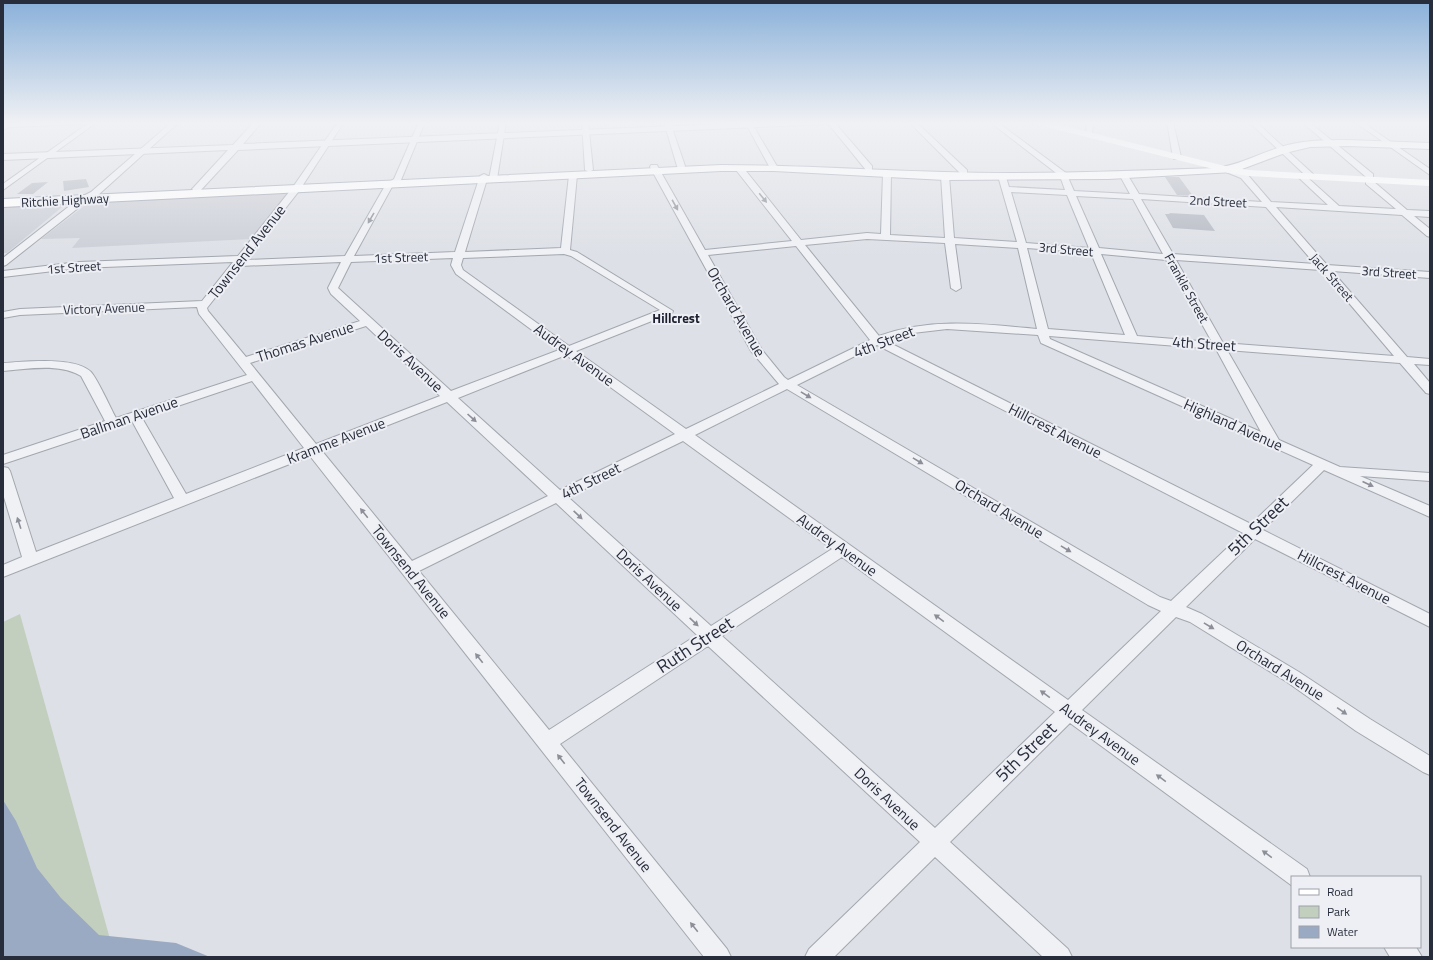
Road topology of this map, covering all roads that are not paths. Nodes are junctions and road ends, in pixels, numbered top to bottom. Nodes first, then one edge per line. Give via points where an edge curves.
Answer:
1 (32, 167) edge
2 (124, 167) edge
3 (217, 167) edge
4 (311, 167) edge
5 (401, 167) edge
6 (491, 167) edge
7 (589, 167) edge
8 (674, 167) edge
9 (759, 167) edge
10 (786, 167) edge
11 (811, 167) edge
12 (959, 167) edge
13 (1052, 167) edge
14 (1212, 167) edge
15 (1238, 167) edge
16 (1297, 167) edge
17 (1359, 167) edge
18 (1421, 167) edge
19 (739, 168) junction
20 (869, 168) joint
21 (1216, 168) junction
22 (1231, 168) junction
23 (655, 169) junction
24 (589, 170) junction
25 (964, 172) junction
26 (887, 173) junction
27 (1060, 173) junction
28 (1430, 173) edge
29 (1123, 174) junction
30 (573, 175) junction
31 (945, 176) junction
32 (1002, 176) junction
33 (1305, 176) junction
34 (488, 177) junction
35 (1370, 179) junction
36 (394, 182) junction
37 (1430, 183) edge
38 (298, 187) junction
39 (3, 188) edge
40 (197, 189) junction
41 (1006, 189) junction
42 (1070, 193) junction
43 (89, 196) junction
44 (1136, 197) junction
45 (3, 198) edge
46 (3, 203) edge
47 (1268, 204) junction
48 (1336, 208) junction
49 (1404, 212) junction
50 (1430, 214) edge
51 (1430, 234) edge
52 (885, 236) junction
53 (951, 241) junction
54 (799, 243) junction
55 (1022, 245) junction
56 (565, 251) junction
57 (1095, 252) junction
58 (702, 253) junction
59 (459, 255) junction
60 (1170, 257) junction
61 (347, 259) junction
62 (240, 261) junction
63 (3, 263) edge
64 (1323, 268) junction
65 (3, 274) edge
66 (1430, 275) edge
67 (956, 288) dead end
68 (205, 304) junction
69 (3, 315) edge
70 (367, 322) junction
71 (1042, 331) junction
72 (1132, 338) junction
73 (877, 341) junction
74 (1219, 345) junction
75 (568, 350) junction
76 (1403, 360) junction
77 (243, 362) junction
78 (1430, 362) edge
79 (3, 367) edge
80 (254, 376) junction
81 (788, 385) junction
82 (1430, 390) edge
83 (449, 397) junction
84 (135, 416) junction
85 (113, 424) junction
86 (685, 435) junction
87 (1274, 443) junction
88 (313, 450) junction
89 (3, 460) edge
90 (1327, 466) junction
91 (3, 471) edge
92 (1430, 477) edge
93 (558, 497) junction
94 (183, 501) junction
95 (1430, 512) edge
96 (1253, 532) junction
97 (843, 548) junction
98 (31, 560) junction
99 (409, 569) junction
100 (3, 571) edge
101 (1174, 609) junction
102 (1430, 621) edge
103 (710, 636) junction
104 (1068, 711) junction
105 (547, 742) junction
106 (1430, 766) edge
107 (935, 842) junction
108 (1297, 876) edge
109 (1397, 948) edge
110 (719, 957) edge
111 (816, 957) edge
112 (1060, 957) edge
113 (1410, 957) edge

1 - 39 street
2 - 43 street
3 - 40 street
4 - 38 street, Townsend Avenue
5 - 36 street, Doris Avenue
6 - 34 street, Audrey Avenue
7 - 24 street
8 - 23 main road, Ritchie Highway
9 - 19 main road, Ritchie Highway
10 - 26 main road, Ritchie Highway
11 - 20 main road, Ritchie Highway
12 - 25 street
13 - 27 street
14 - 21 main road
15 - 22 main road
16 - 33 street
17 - 35 street via 1370,176
18 - 28 street
19 - 23 main road, Ritchie Highway
19 -> 54 street, Hillcrest Avenue
20 - 25 main road, Ritchie Highway
21 - 22 main road, Ritchie Highway
21 - 27 main road, Ritchie Highway
22 - 29 main road, Ritchie Highway
22 - 33 main road via 1249,173
22 - 47 street, Jack Street via 1244,176
23 - 24 main road, Ritchie Highway
23 - 30 main road, Ritchie Highway
23 -> 58 street, Orchard Avenue
24 - 34 main road, Ritchie Highway
25 - 27 main road, Ritchie Highway
26 - 31 main road, Ritchie Highway
26 - 52 street
27 - 29 main road, Ritchie Highway
27 - 32 main road, Ritchie Highway
27 - 42 street
29 - 44 street, Frankle Street
30 - 34 main road, Ritchie Highway
30 - 56 street
31 - 32 main road, Ritchie Highway
31 - 53 street
32 - 41 street
33 - 35 main road
33 - 48 street
34 - 36 main road, Ritchie Highway
34 - 59 street, Audrey Avenue
35 - 37 main road
35 - 49 street via 1369,182
36 - 38 main road, Ritchie Highway
36 -> 61 street, Doris Avenue
38 - 40 main road, Ritchie Highway
38 - 43 main road, Ritchie Highway
38 - 62 street, Townsend Avenue
40 - 43 main road, Ritchie Highway
41 - 42 street, 2nd Street
41 - 55 street
42 - 44 street, 2nd Street
42 - 57 street
43 - 45 main road, Ritchie Highway
43 - 46 main road, Ritchie Highway
43 - 63 street
44 - 47 street, 2nd Street
44 - 60 street, Frankle Street
47 - 48 street, 2nd Street
47 - 64 street, Jack Street
48 - 49 street, 2nd Street
49 - 50 street, 2nd Street
49 - 51 street
52 - 53 street, 3rd Street
52 - 54 street, 3rd Street
53 - 55 street, 3rd Street
53 - 67 street
54 - 58 street, 3rd Street
54 - 73 street, Hillcrest Avenue
55 - 57 street, 3rd Street
55 - 71 street
56 - 59 street, 1st Street
56 - 75 street, Kramme Avenue via 668,311
57 - 60 street, 3rd Street
57 - 72 street
58 - 81 street, Orchard Avenue via 757,351 780,380
59 - 61 street, 1st Street
59 - 75 street, Audrey Avenue via 456,268 459,272
60 - 64 street, 3rd Street
60 - 74 street, Frankle Street
61 - 62 street, 1st Street
61 - 70 street, Doris Avenue via 332,288
62 - 65 street, 1st Street via 79,265
62 - 68 street, Townsend Avenue
64 - 66 street, 3rd Street
64 - 76 street, Jack Street
68 - 69 street, Victory Avenue via 20,312
68 - 77 street, Townsend Avenue via 203,312
70 - 77 street, Thomas Avenue
70 - 83 street, Doris Avenue
71 - 72 street, 4th Street
71 - 73 street, 4th Street via 935,326 908,330
71 - 87 street, Highland Avenue via 1045,341
72 - 74 street, 4th Street
73 - 81 street, 4th Street
73 - 96 street, Hillcrest Avenue
74 - 76 street, 4th Street
74 - 87 street, Frankle Street
75 - 83 street, Kramme Avenue
75 - 86 street, Audrey Avenue
76 - 78 street, 4th Street
76 - 82 street, Jack Street
77 - 80 street, Townsend Avenue
79 - 85 street via 65,365 81,370 86,374
80 - 84 street, Ballman Avenue
80 - 88 street, Townsend Avenue
81 - 86 street, 4th Street
81 -> 101 street, Orchard Avenue via 1154,601
83 - 88 street, Kramme Avenue
83 -> 93 street, Doris Avenue
84 - 85 street, Ballman Avenue
84 - 94 street
85 - 89 street, Ballman Avenue
86 - 93 street, 4th Street
86 - 97 street, Audrey Avenue
87 - 90 street, Highland Avenue
88 - 94 street, Kramme Avenue
99 -> 88 street, Townsend Avenue
90 - 92 street
90 -> 95 street, Highland Avenue
90 - 96 street, 5th Street
98 -> 91 street
93 - 99 street, 4th Street
93 -> 103 street, Doris Avenue
94 - 98 street, Kramme Avenue
96 - 101 street, 5th Street
96 - 102 street, Hillcrest Avenue
97 - 103 street, Ruth Street
104 -> 97 street, Audrey Avenue
98 - 100 street, Kramme Avenue
105 -> 99 street, Townsend Avenue
101 - 104 street, 5th Street
101 -> 106 street, Orchard Avenue via 1196,618 1293,677 1363,725
103 - 105 street, Ruth Street
103 - 107 street, Doris Avenue
104 - 107 street, 5th Street
108 -> 104 street, Audrey Avenue
110 -> 105 street, Townsend Avenue
107 - 111 street, 5th Street
107 - 112 street, Doris Avenue
109 - 113 street

